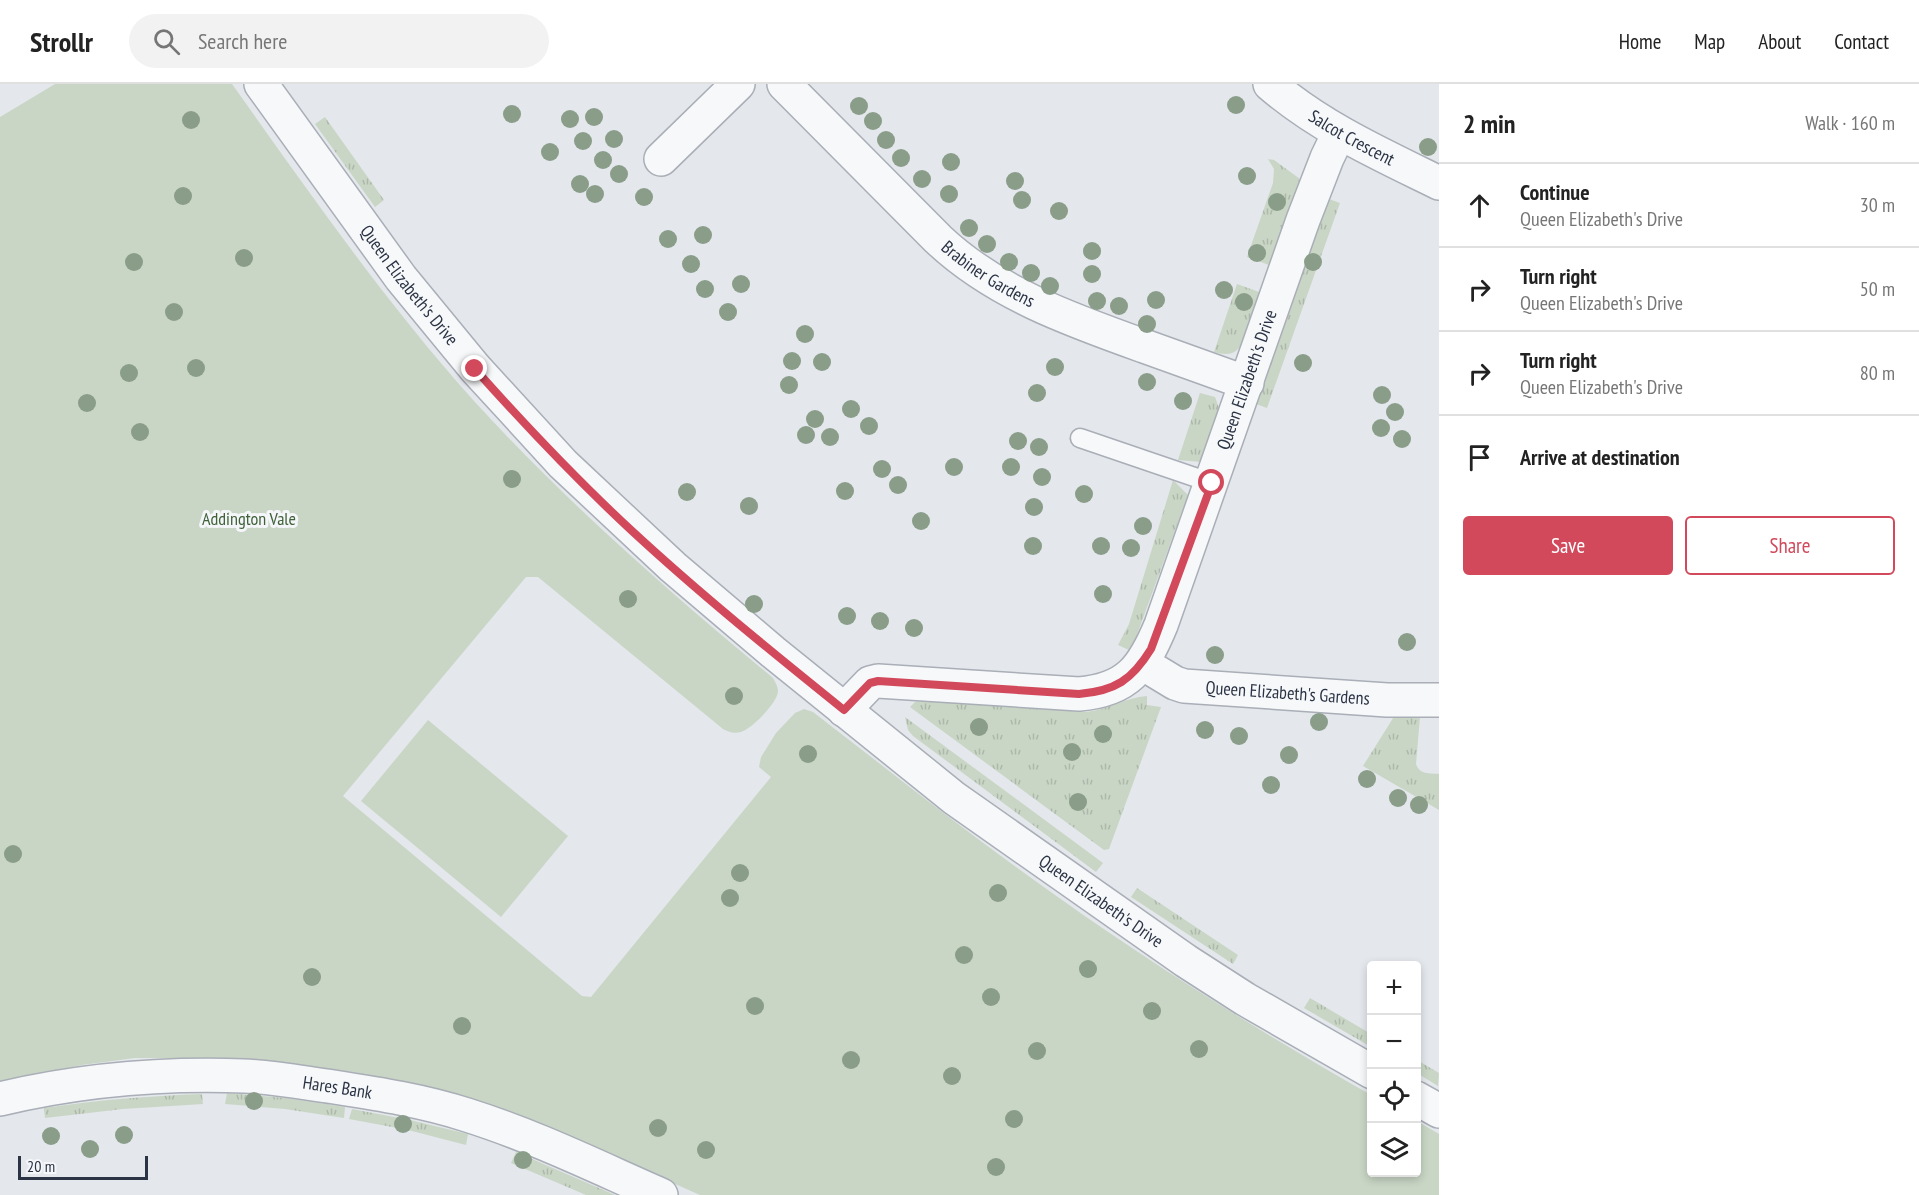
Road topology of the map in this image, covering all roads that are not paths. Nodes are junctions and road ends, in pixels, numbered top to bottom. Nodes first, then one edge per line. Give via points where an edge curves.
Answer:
1 (261, 84) edge
2 (738, 84) edge
3 (784, 84) edge
4 (1270, 84) edge
5 (1339, 133) junction
6 (661, 159) dead end
7 (1439, 183) edge
8 (1247, 383) junction
9 (1080, 438) dead end
10 (1212, 483) junction
11 (1142, 663) junction
12 (1439, 700) edge
13 (844, 710) junction
14 (1367, 1070) edge
15 (0, 1099) edge
16 (1421, 1101) edge
17 (1439, 1111) edge
18 (661, 1195) edge

1 - 13 street, Queen Elizabeth's Drive via 419,300 542,443 664,560
2 - 6 street
3 - 8 street, Brabiner Gardens via 938,239 972,268 1074,321
4 - 5 street, Salcot Crescent
5 - 7 street, Salcot Crescent
5 - 8 street, Queen Elizabeth's Drive via 1303,220
8 - 10 street, Queen Elizabeth's Drive
9 - 10 lane
10 - 11 street, Queen Elizabeth's Drive via 1161,625
11 - 12 street, Queen Elizabeth's Gardens via 1184,686
11 - 13 street, Queen Elizabeth's Drive via 1115,686 1079,694 878,681 870,683
13 - 14 street, Queen Elizabeth's Drive via 954,798 1136,927 1245,999
15 - 18 street, Hares Bank via 89,1081 140,1078 244,1076 357,1090 419,1101 485,1121
16 - 17 street

